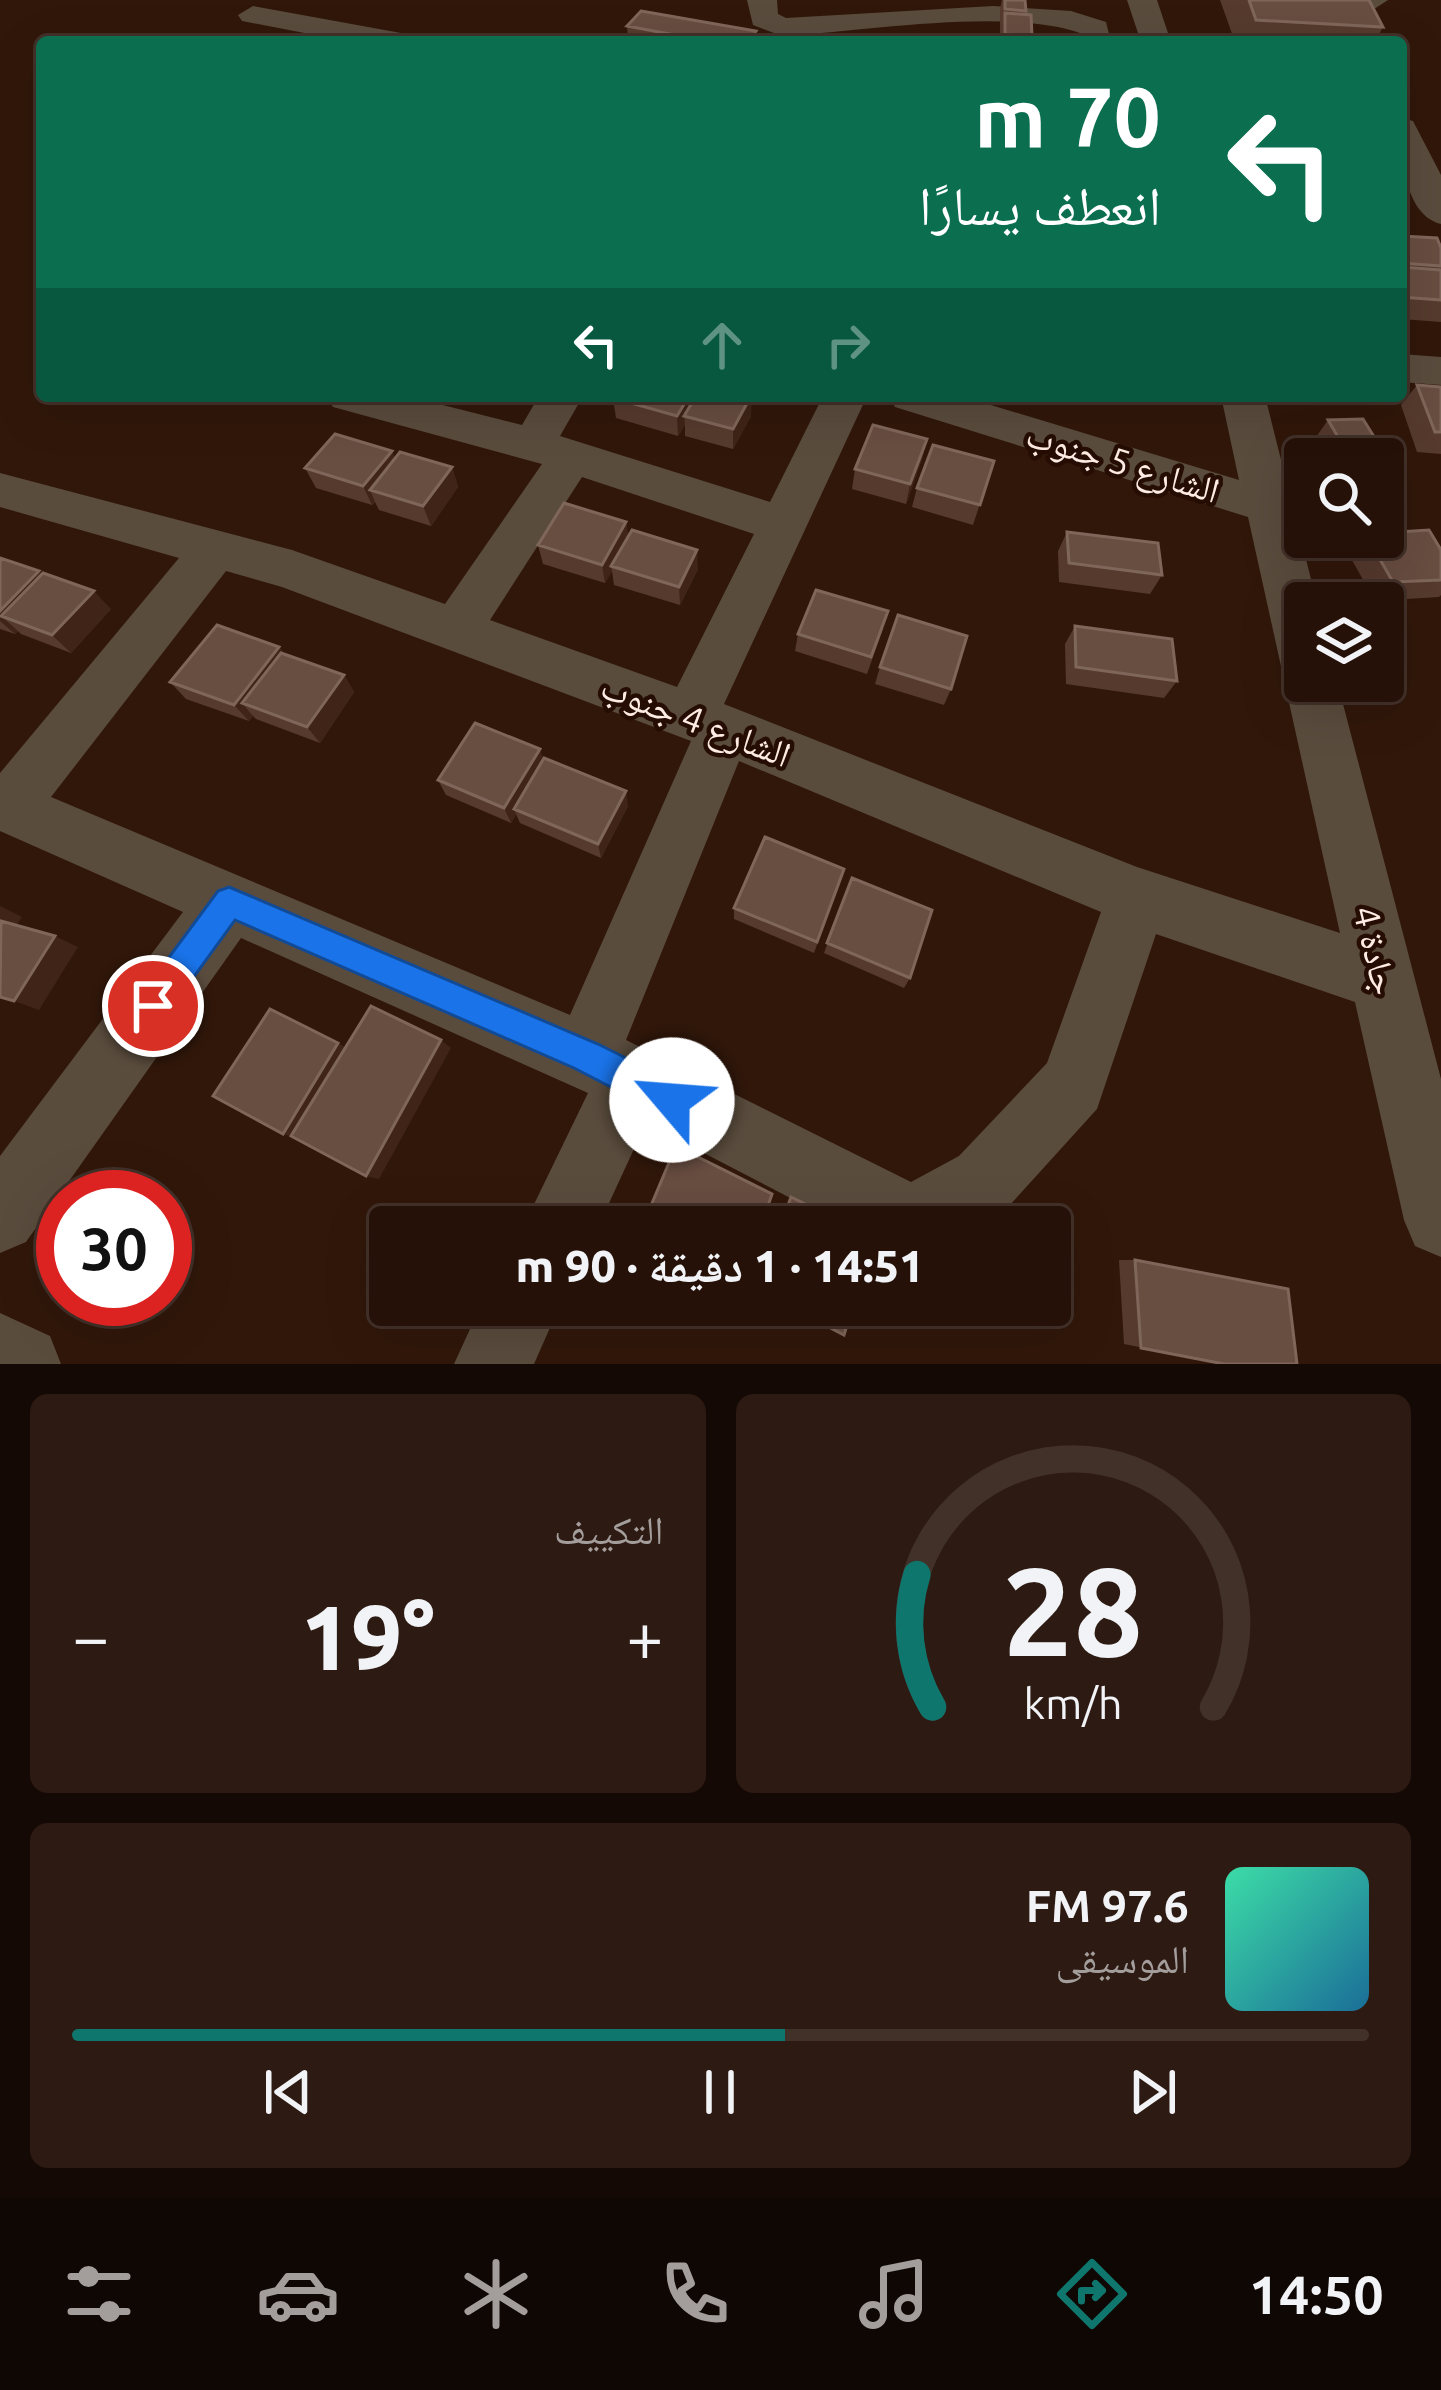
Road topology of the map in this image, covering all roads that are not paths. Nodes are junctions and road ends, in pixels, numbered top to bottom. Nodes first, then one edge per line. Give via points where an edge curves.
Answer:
1 (761, 0) edge
2 (1142, 0) edge
3 (1373, 0) edge
4 (260, 8) edge
5 (234, 36) edge
6 (376, 36) edge
7 (1096, 36) edge
8 (1154, 36) edge
9 (1359, 36) edge
10 (1407, 141) edge
11 (1441, 213) edge
12 (1407, 368) edge
13 (1441, 371) edge
14 (372, 402) edge
15 (560, 402) edge
16 (842, 402) edge
17 (930, 402) edge
18 (1244, 402) edge
19 (553, 450) junction
20 (0, 490) edge
21 (1268, 506) junction
22 (782, 525) junction
23 (215, 549) junction
24 (1286, 582) edge
25 (456, 630) junction
26 (1315, 702) edge
27 (707, 723) junction
28 (4, 805) edge
29 (1137, 897) junction
30 (229, 902) junction
31 (1383, 980) junction
32 (609, 1068) junction
33 (566, 1206) edge
34 (0, 1216) edge
35 (1441, 1220) edge
36 (511, 1326) edge
37 (0, 1352) edge
38 (22, 1364) edge
39 (493, 1364) edge

1 - 7 street via 764,19 782,27 962,6 1058,7 1085,17
2 - 8 street
3 - 9 street via 1348,10
4 - 5 street
4 - 6 street
10 - 11 street
12 - 13 street
14 - 19 street
15 - 19 street
16 - 22 street
17 - 21 street, الشارع 5 جنوب
18 - 21 street
19 - 22 street
19 - 25 street
20 - 23 street, الشارع 4 جنوب
21 - 24 street
22 - 27 street
23 - 25 street, الشارع 4 جنوب
23 - 28 street
25 - 27 street, الشارع 4 جنوب
26 - 31 street, جادة 4
27 - 29 street, الشارع 4 جنوب
27 - 32 street
28 - 30 street
29 - 31 street, الشارع 4 جنوب
29 - 32 street via 1072,1085 984,1181 913,1222
30 - 32 street
30 - 34 street
31 - 35 street, جادة 4
32 - 33 street
36 - 39 street
37 - 38 street

